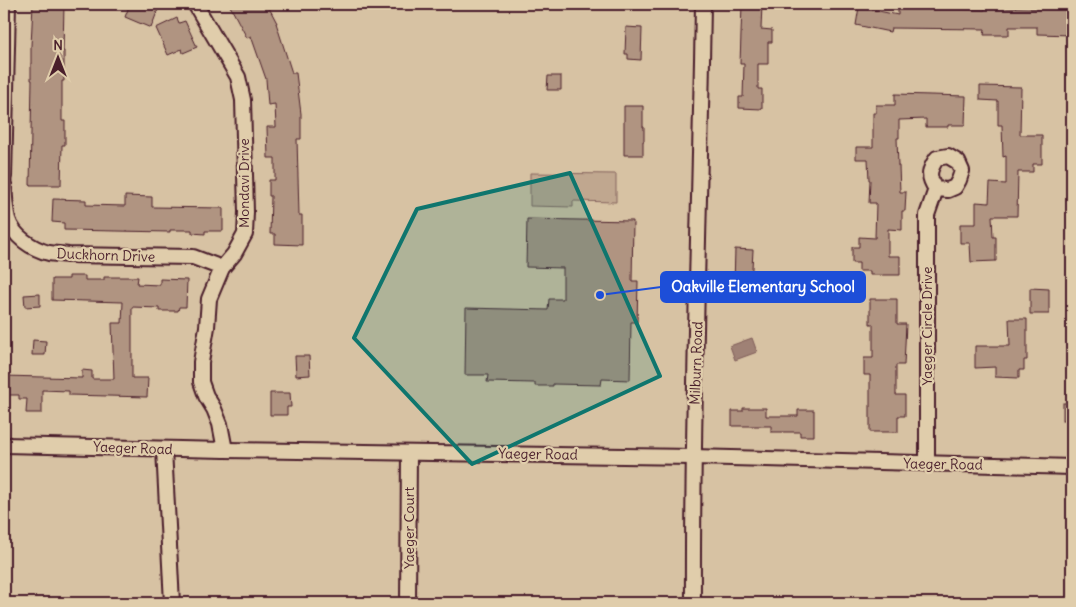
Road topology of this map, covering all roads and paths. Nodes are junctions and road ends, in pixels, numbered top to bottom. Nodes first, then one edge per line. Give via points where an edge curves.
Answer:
1 (8, 4) edge
2 (195, 4) edge
3 (703, 4) edge
4 (4, 177) edge
5 (4, 184) edge
6 (936, 189) dead end
7 (222, 268) junction
8 (4, 445) edge
9 (164, 449) junction
10 (225, 450) junction
11 (409, 453) junction
12 (693, 457) junction
13 (927, 464) junction
14 (1072, 467) edge
15 (172, 603) edge
16 (408, 603) edge
17 (693, 603) edge

1 - 4 street
2 - 7 street, Mondavi Drive via 238,78 243,100 244,234
3 - 12 street, Milburn Road
5 - 7 street, Duckhorn Drive via 8,221 16,234 32,247 68,255 193,256
6 - 13 street, Yaeger Circle Drive via 927,215
7 - 10 street, Mondavi Drive via 210,299 201,382 220,424
8 - 9 street, Yaeger Road
9 - 10 street, Yaeger Road
9 - 15 street
10 - 11 street, Yaeger Road
11 - 12 street, Yaeger Road
11 - 16 street, Yaeger Court
12 - 13 street, Yaeger Road
12 - 17 street, Milburn Road
13 - 14 street, Yaeger Road

